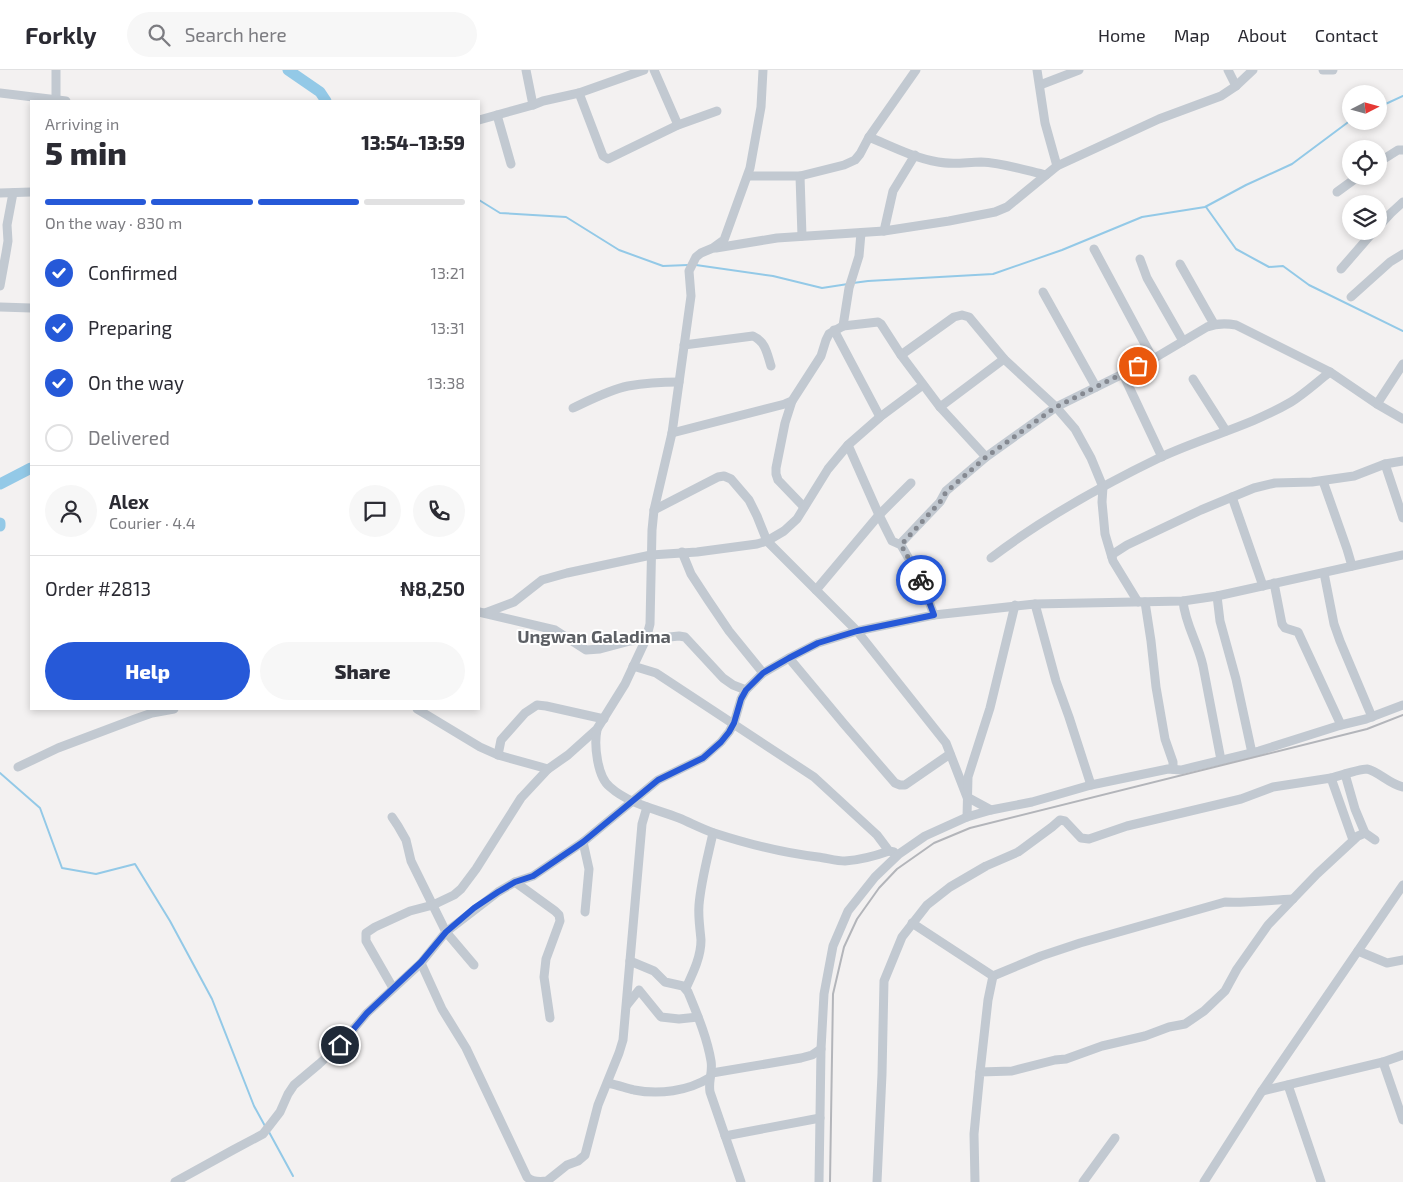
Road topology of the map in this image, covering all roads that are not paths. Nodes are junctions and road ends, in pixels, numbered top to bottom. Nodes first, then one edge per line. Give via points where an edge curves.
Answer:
1 (56, 70) edge
2 (526, 70) edge
3 (644, 70) edge
4 (654, 70) edge
5 (764, 70) edge
6 (916, 70) edge
7 (1037, 70) edge
8 (1079, 70) edge
9 (1228, 70) edge
10 (1253, 70) edge
11 (1323, 70) edge
12 (1333, 70) edge
13 (1040, 84) junction
14 (1236, 86) junction
15 (0, 93) edge
16 (579, 93) junction
17 (53, 100) edge
18 (61, 100) edge
19 (533, 105) junction
20 (717, 111) dead end
21 (497, 115) junction
22 (480, 120) edge
23 (678, 125) junction
24 (869, 137) junction
25 (1403, 150) edge
26 (915, 156) junction
27 (1387, 157) edge
28 (511, 164) dead end
29 (1057, 166) junction
30 (1046, 175) junction
31 (748, 176) junction
32 (800, 176) junction
33 (1347, 185) edge
34 (30, 192) edge
35 (1337, 192) dead end
36 (0, 193) edge
37 (13, 193) junction
38 (1403, 202) edge
39 (1387, 217) edge
40 (884, 231) junction
41 (861, 233) junction
42 (802, 236) junction
43 (1366, 240) edge
44 (713, 248) junction
45 (1094, 249) dead end
46 (1403, 254) edge
47 (1140, 260) dead end
48 (1180, 264) dead end
49 (1341, 269) dead end
50 (0, 286) edge
51 (1043, 292) dead end
52 (1351, 297) dead end
53 (0, 307) edge
54 (30, 308) edge
55 (1214, 324) junction
56 (838, 328) junction
57 (1183, 341) junction
58 (684, 344) junction
59 (901, 355) junction
60 (1153, 358) junction
61 (1004, 359) junction
62 (1403, 364) edge
63 (770, 366) dead end
64 (1330, 372) junction
65 (1123, 374) junction
66 (1193, 379) dead end
67 (679, 382) junction
68 (923, 385) junction
69 (1096, 387) junction
70 (792, 401) junction
71 (1377, 404) junction
72 (1056, 407) junction
73 (573, 408) dead end
74 (940, 408) junction
75 (880, 417) junction
76 (1403, 419) edge
77 (1226, 431) junction
78 (672, 433) junction
79 (848, 445) junction
80 (986, 457) junction
81 (1162, 457) junction
82 (1403, 461) edge
83 (1385, 464) junction
84 (1322, 480) junction
85 (911, 483) dead end
86 (1103, 487) junction
87 (1232, 497) junction
88 (804, 507) junction
89 (654, 510) junction
90 (879, 515) junction
91 (1403, 518) edge
92 (767, 542) junction
93 (901, 545) junction
94 (682, 552) junction
95 (651, 555) junction
96 (1403, 555) edge
97 (1112, 557) junction
98 (991, 558) dead end
99 (1352, 566) junction
100 (1324, 572) junction
101 (1274, 583) junction
102 (1263, 586) junction
103 (816, 590) junction
104 (1217, 596) junction
105 (1183, 601) junction
106 (1141, 602) junction
107 (1035, 604) junction
108 (1015, 606) junction
109 (482, 612) edge
110 (934, 615) junction
111 (857, 631) junction
112 (646, 639) junction
113 (789, 658) junction
114 (633, 666) junction
115 (763, 673) junction
116 (746, 690) junction
117 (1403, 705) edge
118 (168, 710) edge
119 (419, 710) edge
120 (1372, 717) junction
121 (604, 719) junction
122 (734, 723) junction
123 (1341, 725) junction
124 (598, 729) junction
125 (1252, 752) junction
126 (950, 754) junction
127 (498, 755) junction
128 (1222, 760) junction
129 (18, 767) dead end
130 (548, 769) junction
131 (1173, 769) junction
132 (1345, 774) junction
133 (1331, 778) junction
134 (1091, 785) junction
135 (1403, 787) edge
136 (967, 797) junction
137 (632, 801) junction
138 (647, 807) junction
139 (990, 810) junction
140 (392, 817) dead end
141 (967, 817) junction
142 (713, 832) junction
143 (1365, 833) junction
144 (1354, 840) junction
145 (1375, 840) dead end
146 (583, 842) junction
147 (890, 851) junction
148 (899, 854) junction
149 (515, 882) junction
150 (1403, 885) edge
151 (1293, 899) junction
152 (433, 905) junction
153 (585, 912) dead end
154 (912, 924) junction
155 (446, 932) junction
156 (1358, 952) junction
157 (1403, 960) edge
158 (630, 961) junction
159 (421, 962) junction
160 (474, 965) dead end
161 (993, 976) junction
162 (393, 988) junction
163 (686, 988) junction
164 (626, 1007) junction
165 (698, 1017) junction
166 (550, 1018) dead end
167 (821, 1049) junction
168 (1403, 1055) edge
169 (1383, 1062) junction
170 (980, 1072) junction
171 (710, 1075) junction
172 (608, 1082) junction
173 (1288, 1085) junction
174 (1262, 1091) junction
175 (820, 1118) junction
176 (1403, 1120) edge
177 (725, 1136) junction
178 (1115, 1138) dead end
179 (175, 1182) edge
180 (741, 1182) edge
181 (819, 1182) edge
182 (877, 1182) edge
183 (975, 1182) edge
184 (1083, 1182) edge
185 (1204, 1182) edge
186 (1321, 1182) edge

1 - 18 street
2 - 19 street
3 - 16 street
4 - 23 street
5 - 31 street via 761,107
6 - 24 street
7 - 13 street
8 - 13 street
9 - 14 street
10 - 14 street
11 - 12 street
13 - 29 street via 1045,123
14 - 29 street via 1221,96 1159,119
15 - 17 street
16 - 19 street
16 - 23 street via 603,156 608,159
19 - 21 street
20 - 23 street
21 - 22 street
21 - 28 street
24 - 26 street
24 - 32 street via 855,160
25 - 27 street
26 - 30 street via 939,162 1003,165
26 - 40 street via 894,191
29 - 30 street
30 - 40 street via 1007,207 995,212
31 - 32 street
31 - 44 street via 724,240
32 - 42 street
33 - 35 street
34 - 37 street
36 - 37 street
37 - 50 street via 6,225 8,242
38 - 39 street
40 - 41 street
41 - 42 street
41 - 56 street via 859,256
42 - 44 street
43 - 49 street
44 - 58 street via 696,257 690,271
45 - 60 street
46 - 52 street
47 - 57 street
48 - 55 street
51 - 69 street
53 - 54 street
55 - 57 street
55 - 64 street via 1236,325
56 - 59 street via 878,322
56 - 70 street via 829,334 821,356
56 - 75 street
57 - 60 street
58 - 63 street via 753,336 764,344
58 - 67 street
59 - 61 street via 954,317 962,315 969,317
59 - 68 street
60 - 65 street
61 - 72 street
61 - 74 street
62 - 71 street
64 - 71 street
64 - 77 street via 1292,402
65 - 69 street
65 - 81 street
66 - 77 street
67 - 73 street via 626,386
67 - 78 street
68 - 74 street
68 - 75 street
69 - 72 street
70 - 78 street
70 - 88 street via 776,474
71 - 76 street
72 - 80 street
72 - 86 street via 1075,429
74 - 80 street
75 - 79 street
77 - 81 street
78 - 89 street
79 - 88 street
79 - 90 street
80 - 93 street via 946,492
81 - 86 street
82 - 83 street
83 - 84 street via 1354,476
83 - 91 street
84 - 87 street via 1275,483
84 - 99 street
85 - 90 street
86 - 97 street via 1105,534
86 - 98 street via 1019,537
87 - 97 street via 1127,545
87 - 102 street
88 - 92 street via 784,531
89 - 92 street via 724,476 731,479 749,500
89 - 95 street
90 - 93 street via 892,541
90 - 103 street
92 - 94 street
92 - 103 street
93 - 110 street via 921,580
94 - 95 street
94 - 115 street via 691,574 708,600
95 - 109 street via 542,580 514,602
95 - 112 street via 650,624
96 - 99 street
97 - 106 street
99 - 100 street
100 - 101 street
100 - 120 street via 1334,624
101 - 102 street
101 - 123 street via 1282,624 1298,632
102 - 104 street
103 - 111 street
104 - 105 street
104 - 125 street via 1220,622
105 - 106 street
105 - 128 street via 1204,666
106 - 107 street
106 - 131 street
107 - 108 street
107 - 134 street via 1056,681
108 - 110 street
108 - 136 street via 990,708 968,777
109 - 112 street via 555,630 586,650
110 - 111 street
111 - 113 street via 818,643
111 - 126 street via 941,735
112 - 114 street
112 - 116 street via 685,637 723,678
113 - 115 street
113 - 126 street via 900,785
114 - 121 street
114 - 122 street via 656,673
115 - 116 street
116 - 122 street
117 - 120 street
118 - 129 street via 152,713 58,748
119 - 127 street
120 - 123 street
121 - 124 street
121 - 127 street via 537,705 525,713 501,740
122 - 137 street via 721,742 703,758 658,780
122 - 147 street via 814,777 878,835
123 - 125 street
124 - 130 street
124 - 137 street via 597,757 601,774 608,786
125 - 128 street
126 - 136 street
127 - 130 street
128 - 131 street
130 - 152 street via 521,798 461,889
131 - 134 street
132 - 133 street
132 - 135 street via 1366,769
132 - 143 street
133 - 144 street
133 - 154 street via 1273,787 1241,799 1127,826 1089,839 1081,838 1060,820 1018,852 950,887 927,905
134 - 139 street
136 - 139 street
136 - 141 street
137 - 138 street
137 - 146 street
138 - 142 street
138 - 158 street via 642,824
139 - 141 street
140 - 152 street via 406,840 411,861
141 - 148 street via 925,836
142 - 147 street via 773,850 844,861
142 - 163 street via 699,905 700,955
143 - 144 street
143 - 145 street
144 - 151 street
146 - 149 street via 533,876
146 - 153 street via 589,869
147 - 148 street
148 - 167 street via 875,877 848,911 834,946 824,994
149 - 155 street
149 - 166 street via 559,915 544,977
150 - 156 street
151 - 161 street via 1225,902 1080,943
151 - 170 street via 1268,925 1225,991 1185,1024 1066,1059 1012,1071
152 - 155 street
152 - 162 street via 366,933 366,941
154 - 161 street
154 - 182 street via 902,937 884,981
155 - 159 street
155 - 160 street
156 - 157 street via 1387,963
156 - 174 street
158 - 163 street via 654,971 665,982
158 - 164 street
159 - 162 street
159 - 172 street via 528,1179 542,1182 585,1156 598,1105
161 - 170 street
162 - 179 street via 340,1045 294,1085 264,1133
163 - 165 street
164 - 165 street via 639,990 661,1016 679,1019
164 - 172 street via 623,1040
165 - 171 street via 711,1063
167 - 171 street via 812,1056
167 - 175 street
168 - 169 street
169 - 173 street
169 - 176 street
170 - 183 street via 974,1134
171 - 172 street via 699,1084 677,1091 648,1092
171 - 177 street via 710,1092
173 - 174 street
173 - 186 street
174 - 185 street
175 - 177 street
175 - 181 street
177 - 180 street
178 - 184 street

